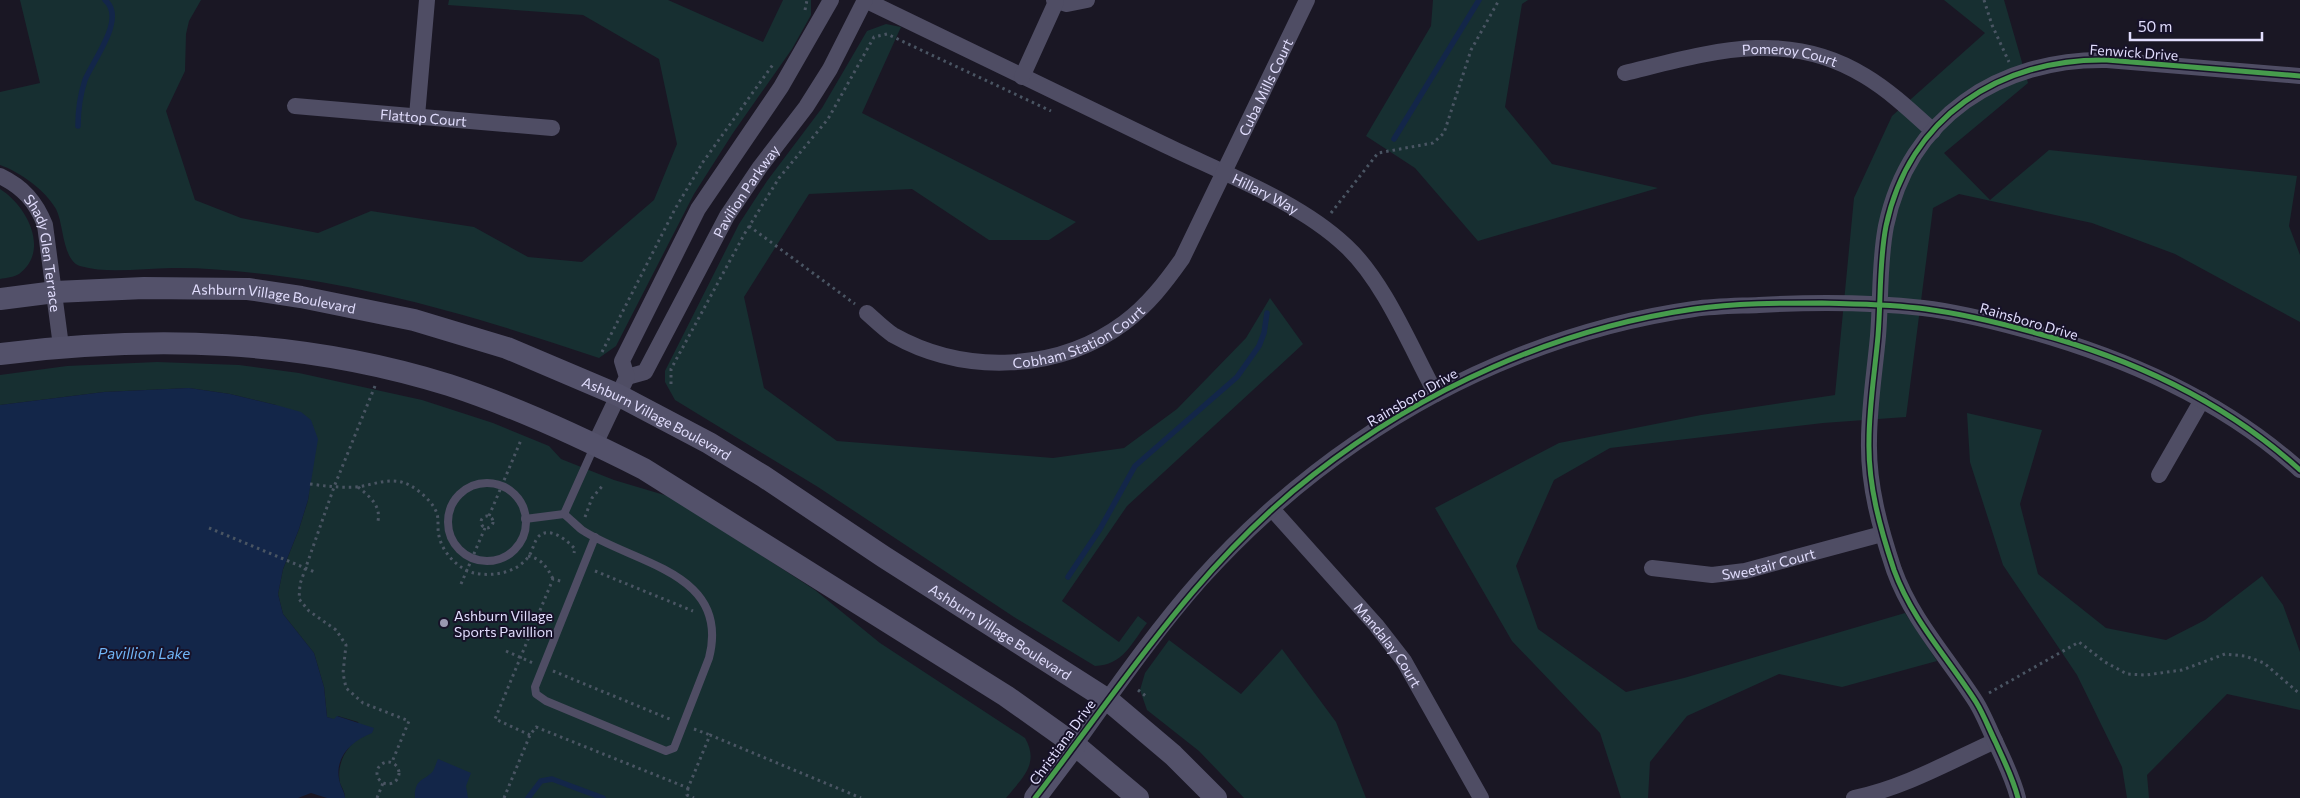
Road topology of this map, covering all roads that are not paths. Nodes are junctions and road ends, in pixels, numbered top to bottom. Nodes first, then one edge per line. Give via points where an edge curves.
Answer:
1 (427, 0) edge
2 (831, 0) edge
3 (865, 0) edge
4 (1087, 0) edge
5 (1307, 0) edge
6 (1055, 1) edge
7 (1625, 73) dead end
8 (2300, 76) edge
9 (1022, 77) junction
10 (295, 106) dead end
11 (417, 116) junction
12 (552, 128) dead end
13 (1933, 131) junction
14 (1225, 174) junction
15 (0, 176) edge
16 (55, 292) junction
17 (0, 300) edge
18 (1880, 304) junction
19 (867, 313) road end
20 (61, 346) junction
21 (0, 354) edge
22 (622, 386) junction
23 (1436, 394) junction
24 (2202, 400) junction
25 (595, 444) junction
26 (2300, 470) edge
27 (2159, 475) dead end
28 (1272, 509) junction
29 (564, 514) junction
30 (525, 519) junction
31 (1882, 534) junction
32 (595, 537) junction
33 (1652, 568) dead end
34 (1108, 700) junction
35 (1995, 742) junction
36 (1075, 745) junction
37 (1035, 798) edge
38 (1138, 798) edge
39 (1216, 798) edge
40 (1481, 798) edge
41 (1854, 798) edge
42 (2018, 798) edge

1 - 11 street
2 - 22 street via 781,87 698,209 622,361
3 - 9 street, Hillary Way
3 - 22 street, Pavilion Parkway via 830,69 806,107 727,216 645,372
4 - 6 street via 1067,4
5 - 14 street, Cuba Mills Court
6 - 9 street
7 - 13 street, Pomeroy Court via 1725,49 1760,46 1794,50 1830,59 1864,75
8 - 13 street, Fenwick Drive via 2083,59 2014,74 1978,92
9 - 14 street, Hillary Way
10 - 11 street, Flattop Court
11 - 12 street, Flattop Court
13 - 18 street, Fenwick Drive via 1908,168 1891,208 1883,247
14 - 19 street, Cobham Station Court via 1182,259 1166,283 1124,323 1086,344 1031,361 973,362 918,347 892,334
14 - 23 street, Hillary Way via 1301,212 1347,247 1382,293
15 - 16 street, Shady Glen Terrace via 18,186 38,208 45,225
16 - 17 main road, Ashburn Village Boulevard
16 - 20 street, Shady Glen Terrace
16 - 22 main road, Ashburn Village Boulevard via 221,289 301,297 466,334
18 - 23 street, Rainsboro Drive via 1794,303 1707,308 1641,319 1533,351
18 - 24 street, Rainsboro Drive via 1976,317 2060,340 2144,371
18 - 31 street, Fenwick Drive via 1869,440 1872,488
20 - 21 main road
20 - 25 main road via 132,342 256,346 336,358 449,385
22 - 25 street
22 - 34 main road, Ashburn Village Boulevard
23 - 28 street, Rainsboro Drive via 1357,442
24 - 26 street, Rainsboro Drive via 2251,430
24 - 27 street
25 - 29 lane
25 - 36 main road via 675,488 1006,696
28 - 34 street, Rainsboro Drive via 1201,580
28 - 40 street, Mandalay Court via 1404,661
29 - 30 lane
29 - 32 lane
30 - 30 lane via 520,502 512,492 490,483 478,484 457,497 448,520 449,532 454,543 472,558 496,560 517,548 523,537
31 - 33 street, Sweetair Court via 1744,571 1712,575
31 - 35 street, Fenwick Drive via 1914,612 1932,643 1975,701
32 - 32 lane via 676,574 705,602 710,617 712,647 674,748 666,752 540,699 536,694 543,667
34 - 36 street, Christiana Drive
34 - 39 main road, Ashburn Village Boulevard via 1173,755
35 - 41 street via 1903,784
35 - 42 street, Fenwick Drive via 2008,767
36 - 37 main road, Christiana Drive
36 - 38 main road

